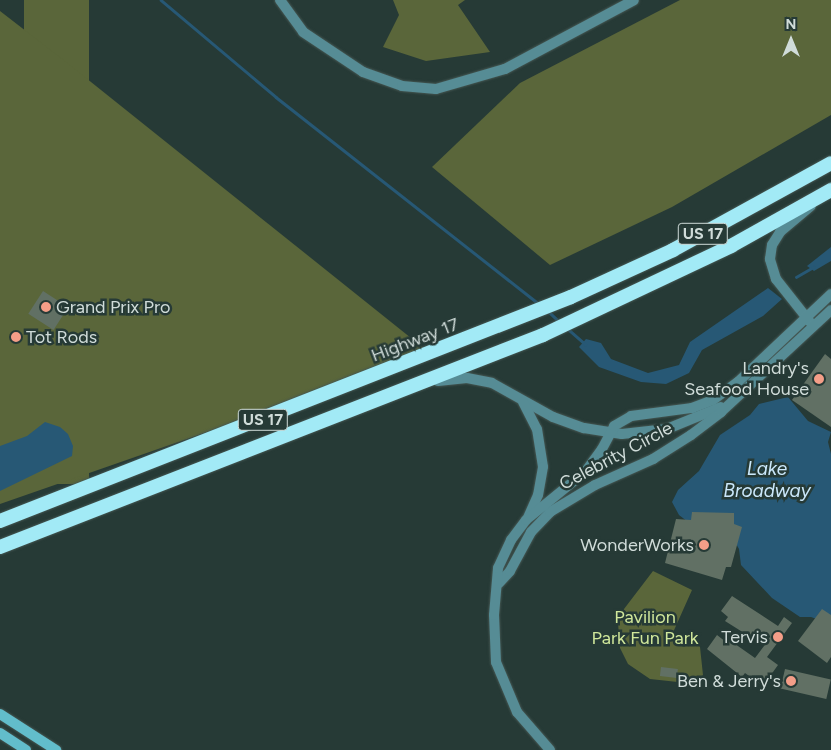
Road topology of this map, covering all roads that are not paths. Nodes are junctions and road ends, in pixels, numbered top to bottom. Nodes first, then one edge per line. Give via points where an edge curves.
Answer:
1 (280, 0) edge
2 (634, 0) edge
3 (831, 163) edge
4 (826, 193) edge
5 (831, 294) edge
6 (831, 310) edge
7 (806, 316) junction
8 (811, 328) junction
9 (413, 386) junction
10 (523, 402) junction
11 (729, 403) junction
12 (611, 432) junction
13 (526, 520) junction
14 (0, 522) edge
15 (0, 547) edge
16 (499, 583) junction
17 (0, 714) edge
18 (0, 733) edge
19 (26, 750) edge
20 (56, 750) edge
21 (550, 750) edge

1 - 2 street via 303,32 363,72 402,86 436,89 505,68
3 - 14 highway, Highway 17 / US 17 via 673,250 571,298
4 - 7 street via 780,232 770,252 776,279
4 - 9 highway, US 17 via 731,246 592,314
5 - 7 street, Celebrity Circle
6 - 8 street, Celebrity Circle
7 - 8 street
7 - 12 street, Celebrity Circle via 738,382 713,400 692,408 631,416
8 - 11 street, Celebrity Circle
9 - 10 street via 467,378 492,383
9 - 15 highway, US 17
10 - 12 street via 584,428
10 - 13 street via 537,430 544,467 538,495
11 - 12 street via 667,429 638,434
11 - 16 street, Celebrity Circle via 713,419 653,459 595,485 550,512 531,532 510,571
12 - 13 street, Celebrity Circle via 586,471
13 - 16 street, Celebrity Circle via 498,568
16 - 21 street, Celebrity Circle via 494,639 502,682 525,724
17 - 20 main road
18 - 19 main road

